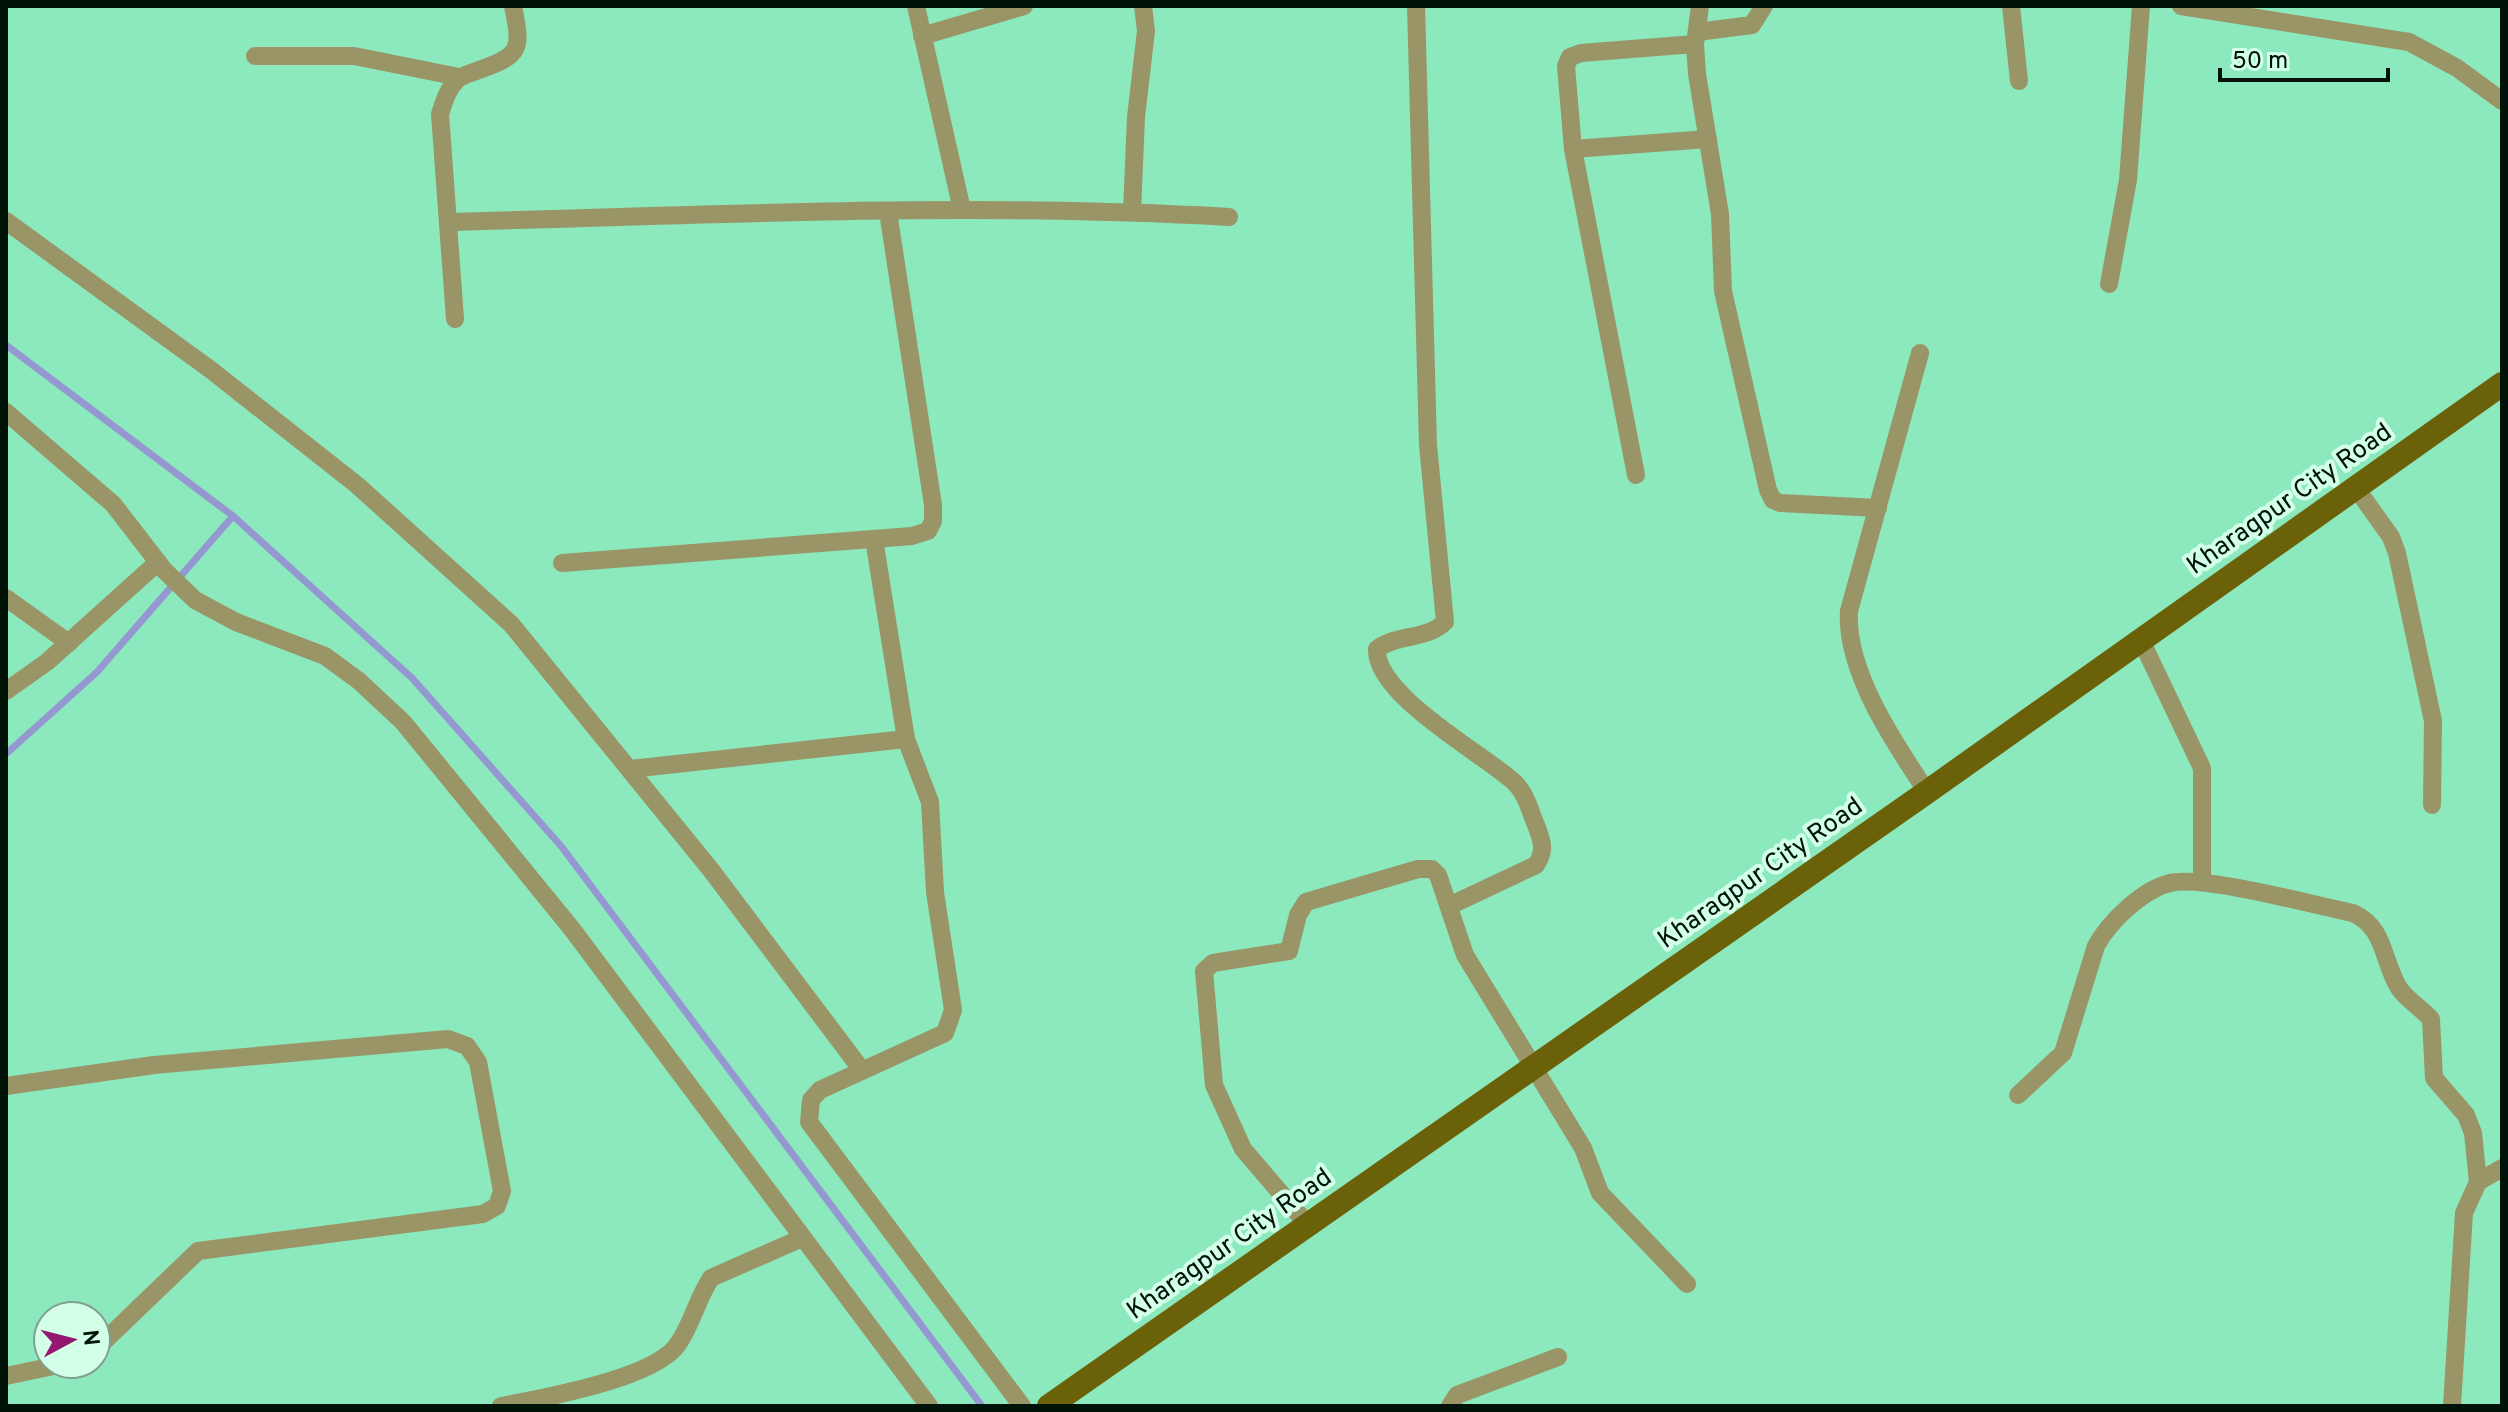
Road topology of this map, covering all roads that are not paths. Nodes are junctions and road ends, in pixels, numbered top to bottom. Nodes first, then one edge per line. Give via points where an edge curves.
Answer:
1 (513, 6) edge
2 (916, 6) edge
3 (1024, 6) edge
4 (1143, 6) edge
5 (1416, 6) edge
6 (1700, 6) edge
7 (1764, 6) edge
8 (2011, 6) edge
9 (2141, 6) edge
10 (2181, 6) edge
11 (922, 36) junction
12 (1696, 38) junction
13 (255, 56) dead end
14 (459, 77) junction
15 (2019, 81) dead end
16 (2502, 101) edge
17 (1708, 139) junction
18 (1573, 149) junction
19 (962, 210) junction
20 (888, 212) junction
21 (1132, 212) junction
22 (1229, 217) dead end
23 (6, 221) edge
24 (448, 222) junction
25 (2109, 284) dead end
26 (455, 319) dead end
27 (1920, 353) dead end
28 (2502, 384) edge
29 (6, 412) edge
30 (1636, 475) dead end
31 (2356, 488) junction
32 (1878, 508) junction
33 (874, 539) junction
34 (562, 563) dead end
35 (161, 566) junction
36 (6, 598) edge
37 (2141, 640) junction
38 (69, 643) junction
39 (6, 691) edge
40 (906, 739) junction
41 (630, 769) junction
42 (1927, 792) junction
43 (2432, 805) dead end
44 (2202, 882) junction
45 (1449, 906) junction
46 (1534, 1066) junction
47 (861, 1069) junction
48 (6, 1086) edge
49 (2018, 1095) dead end
50 (2502, 1168) edge
51 (2478, 1182) junction
52 (1308, 1225) junction
53 (802, 1238) junction
54 (1687, 1284) dead end
55 (112, 1334) edge
56 (1558, 1357) dead end
57 (32, 1371) edge
58 (6, 1376) edge
59 (501, 1406) edge
60 (929, 1406) edge
61 (1022, 1406) edge
62 (1049, 1406) edge
63 (1450, 1406) edge
64 (2452, 1406) edge

1 - 14 street via 517,50 510,59
2 - 11 street
3 - 11 street
4 - 21 street via 1146,31
5 - 45 street via 1428,445 1445,622 1437,630 1384,643 1376,660 1409,703 1516,783 1543,854 1536,865
6 - 12 street
7 - 12 street via 1752,25
8 - 15 street
9 - 25 street via 2128,180
10 - 16 street via 2409,42
11 - 19 street
12 - 17 street
12 - 18 street via 1570,57 1566,77
13 - 14 street via 354,56
14 - 24 street via 440,114
17 - 18 street
17 - 32 street via 1722,235 1723,291 1768,490 1780,503
18 - 30 street
19 - 20 street
19 - 21 street
20 - 24 street
20 - 33 street via 933,521 928,531 912,536
21 - 22 street
23 - 41 street via 211,370 357,485 511,624
24 - 26 street
27 - 32 street
28 - 31 main road, Kharagpur City Road
29 - 35 street via 113,504
31 - 37 main road, Kharagpur City Road
31 - 43 street via 2397,553 2433,721
32 - 42 street via 1848,632 1881,717
33 - 34 street
33 - 40 street
35 - 38 street
35 - 53 street via 195,600 325,656 403,722 572,929
36 - 38 street
37 - 42 main road, Kharagpur City Road
37 - 44 street via 2202,768
38 - 39 street
40 - 41 street
40 - 47 street via 930,802 935,892 953,1010 945,1033
41 - 47 street
42 - 46 main road, Kharagpur City Road
44 - 49 street via 2159,886 2104,932 2063,1053
44 - 51 street via 2365,918 2377,932 2398,987 2431,1019 2434,1078 2466,1115
45 - 46 street via 1472,968
45 - 52 street via 1438,875 1432,869 1418,869 1306,902 1289,951 1213,963 1204,971 1214,1085 1243,1149
46 - 52 main road, Kharagpur City Road
46 - 54 street via 1583,1148 1600,1193
47 - 61 street via 820,1090 811,1100 809,1122
48 - 55 street via 154,1065 448,1039 467,1046 478,1062 502,1191 497,1206 483,1214 198,1251
50 - 51 street
51 - 64 street via 2464,1213
52 - 62 main road, Kharagpur City Road
53 - 59 street via 711,1278 678,1345 665,1358 590,1387
53 - 60 street
56 - 63 street via 1457,1395
57 - 58 street

